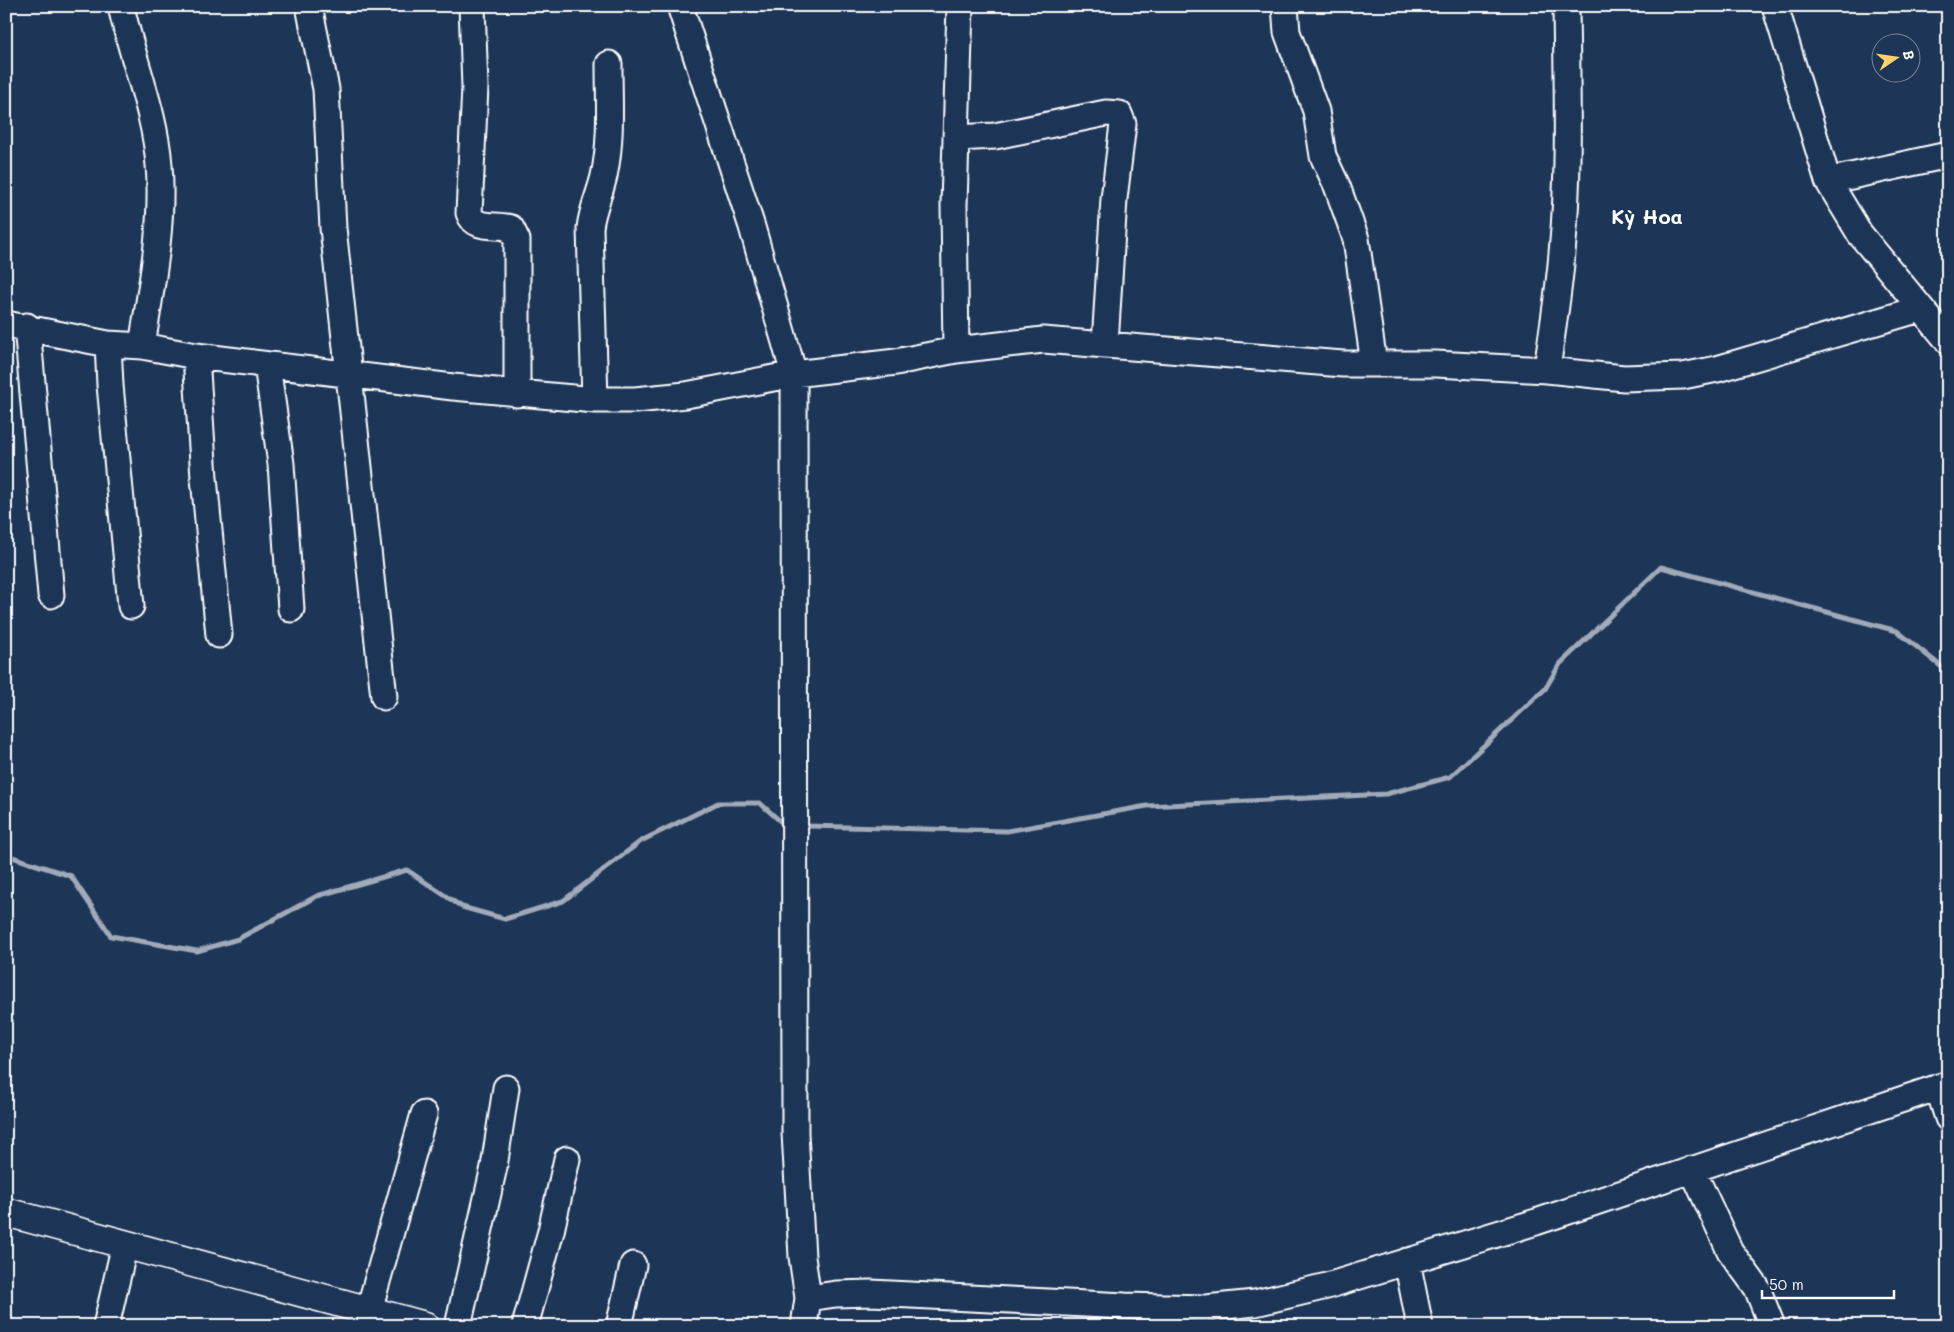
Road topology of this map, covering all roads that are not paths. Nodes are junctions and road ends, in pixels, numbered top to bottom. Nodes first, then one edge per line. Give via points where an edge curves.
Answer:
1 (122, 6) edge
2 (310, 6) edge
3 (472, 6) edge
4 (680, 6) edge
5 (960, 6) edge
6 (1285, 6) edge
7 (1566, 6) edge
8 (1775, 6) edge
9 (609, 64) dead end
10 (956, 138) junction
11 (1948, 155) edge
12 (1828, 181) junction
13 (1920, 309) junction
14 (16, 325) edge
15 (1948, 341) edge
16 (108, 344) junction
17 (1105, 344) junction
18 (142, 346) junction
19 (956, 350) junction
20 (196, 356) junction
21 (1374, 364) junction
22 (267, 365) junction
23 (1547, 370) junction
24 (349, 374) junction
25 (794, 374) junction
26 (517, 394) junction
27 (595, 400) junction
28 (51, 595) dead end
29 (131, 606) dead end
30 (291, 609) dead end
31 (219, 634) dead end
32 (384, 697) dead end
33 (1943, 1085) edge
34 (506, 1088) dead end
35 (424, 1114) dead end
36 (1948, 1118) edge
37 (567, 1159) dead end
38 (1692, 1169) junction
39 (6, 1212) edge
40 (125, 1244) junction
41 (1407, 1261) junction
42 (633, 1265) dead end
43 (808, 1298) junction
44 (369, 1310) junction
45 (1125, 1316) edge
46 (106, 1326) edge
47 (425, 1326) edge
48 (458, 1326) edge
49 (524, 1326) edge
50 (619, 1326) edge
51 (804, 1326) edge
52 (1420, 1326) edge
53 (1772, 1326) edge

1 - 18 street via 160,165 159,218
2 - 24 street via 326,89 333,228
3 - 26 street via 475,87 469,213 479,225 510,228 517,240
4 - 25 street via 752,227
5 - 10 street
6 - 21 street via 1287,32 1316,111 1323,156 1356,239
7 - 23 street via 1565,215
8 - 12 street
9 - 27 street via 608,148 604,178 592,210 590,228
10 - 17 street via 995,136 1106,112 1119,114 1123,131 1114,199
10 - 19 street
11 - 12 street
12 - 13 street via 1860,234
13 - 15 street
13 - 23 street via 1717,369 1682,376 1624,378
14 - 16 street
14 - 28 street
16 - 18 street
16 - 29 street
17 - 19 street via 1043,340
17 - 21 street via 1218,356
18 - 20 street
19 - 25 street via 896,362
20 - 22 street
20 - 31 street
21 - 23 street
22 - 24 street
22 - 30 street via 281,464
24 - 26 street
24 - 32 street
25 - 27 street via 686,395
25 - 43 street via 795,1133 802,1257
26 - 27 street
33 - 36 street
33 - 38 street
34 - 48 street via 494,1167
35 - 44 street
37 - 49 street
38 - 41 street via 1588,1206
38 - 53 street via 1730,1251 1757,1288
39 - 40 main road
40 - 44 main road
40 - 46 street
41 - 45 street via 1255,1304
41 - 52 street
42 - 50 street
43 - 45 street via 871,1293
43 - 51 street
44 - 47 main road

